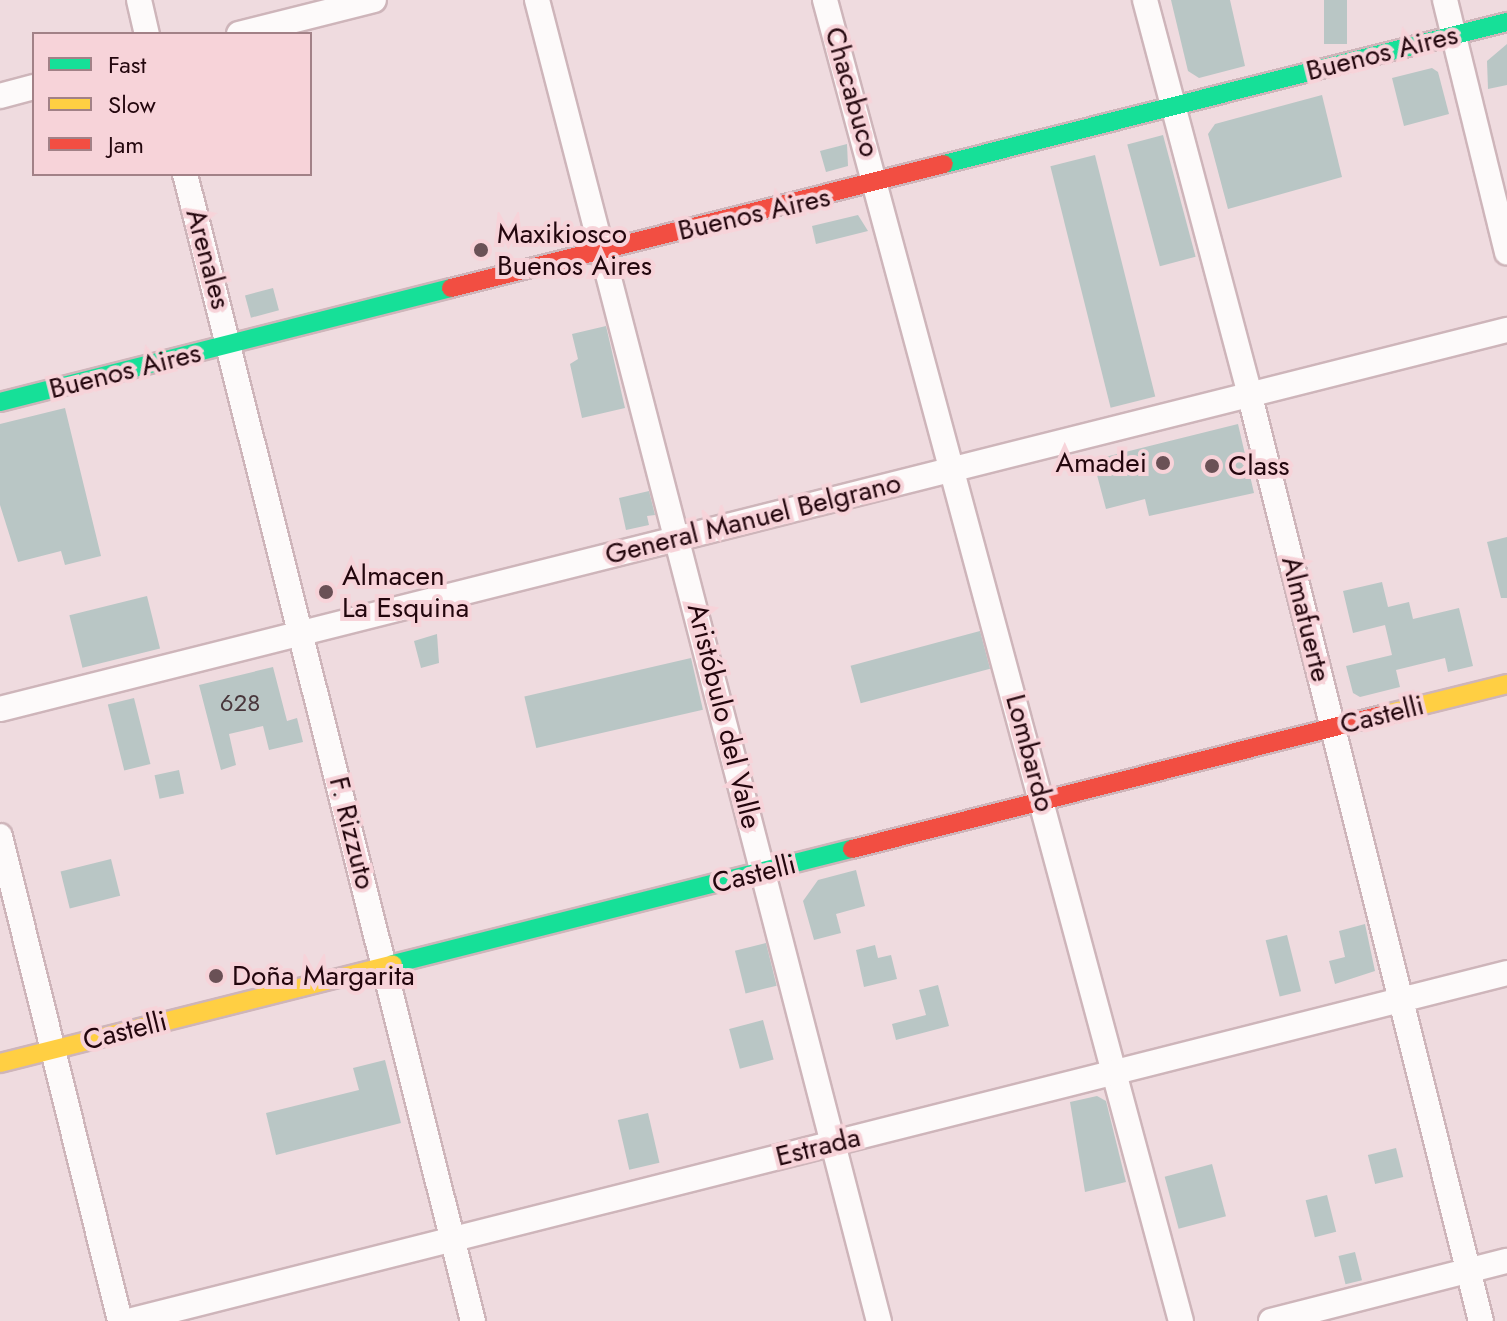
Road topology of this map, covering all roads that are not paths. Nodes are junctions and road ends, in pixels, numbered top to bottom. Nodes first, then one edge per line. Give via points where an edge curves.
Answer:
1 (139, 0) edge
2 (374, 0) edge
3 (537, 0) edge
4 (825, 0) edge
5 (1145, 0) edge
6 (1445, 0) edge
7 (1507, 22) edge
8 (147, 32) edge
9 (247, 32) edge
10 (1454, 35) junction
11 (32, 88) edge
12 (0, 96) edge
13 (1173, 104) junction
14 (186, 176) edge
15 (879, 184) junction
16 (606, 250) junction
17 (1507, 252) edge
18 (1507, 330) edge
19 (231, 344) junction
20 (1250, 396) junction
21 (0, 402) edge
22 (955, 469) junction
23 (680, 537) junction
24 (302, 632) junction
25 (1507, 684) edge
26 (0, 709) edge
27 (1333, 728) junction
28 (1042, 801) junction
29 (0, 836) edge
30 (763, 872) junction
31 (384, 964) junction
32 (1507, 973) edge
33 (1401, 1000) junction
34 (52, 1050) junction
35 (0, 1063) edge
36 (1112, 1072) junction
37 (832, 1143) junction
38 (451, 1238) junction
39 (1507, 1261) edge
40 (1469, 1271) junction
41 (120, 1321) edge
42 (129, 1321) edge
43 (473, 1321) edge
44 (879, 1321) edge
45 (1181, 1321) edge
46 (1271, 1321) edge
47 (1481, 1321) edge

1 - 8 street
2 - 9 street
3 - 16 street, Aristóbulo del Valle
4 - 15 street, Chacabuco
5 - 13 street, Almafuerte
6 - 10 street
7 - 10 street, Buenos Aires
10 - 13 street, Buenos Aires
10 - 17 street
11 - 12 street
13 - 15 street, Buenos Aires
13 - 20 street, Almafuerte
14 - 19 street, Arenales
15 - 16 street, Buenos Aires
15 - 22 street, Lombardo
16 - 19 street, Buenos Aires
16 - 23 street, Aristóbulo del Valle
18 - 20 street, General Manuel Belgrano
19 - 21 street, Buenos Aires
19 - 24 street, F. Rizzuto
20 - 22 street, General Manuel Belgrano
20 - 27 street, Almafuerte
22 - 23 street, General Manuel Belgrano
22 - 28 street, Lombardo
23 - 24 street, General Manuel Belgrano
23 - 30 street, Aristóbulo del Valle
24 - 26 street, General Manuel Belgrano
24 - 31 street, F. Rizzuto
25 - 27 street, Castelli
27 - 28 street, Castelli
27 - 33 street, Almafuerte
28 - 30 street, Castelli
28 - 36 street, Lombardo
29 - 34 street
30 - 31 street, Castelli
30 - 37 street, Aristóbulo del Valle
31 - 34 street, Castelli
31 - 38 street, F. Rizzuto
32 - 33 street, Estrada
33 - 36 street, Estrada
33 - 40 street, Almafuerte
34 - 35 street, Castelli
34 - 41 street
36 - 37 street, Estrada
36 - 45 street, Lombardo
37 - 38 street, Estrada
37 - 44 street, Aristóbulo del Valle
38 - 42 street, Estrada
38 - 43 street, F. Rizzuto
39 - 40 street
40 - 46 street
40 - 47 street, Almafuerte

